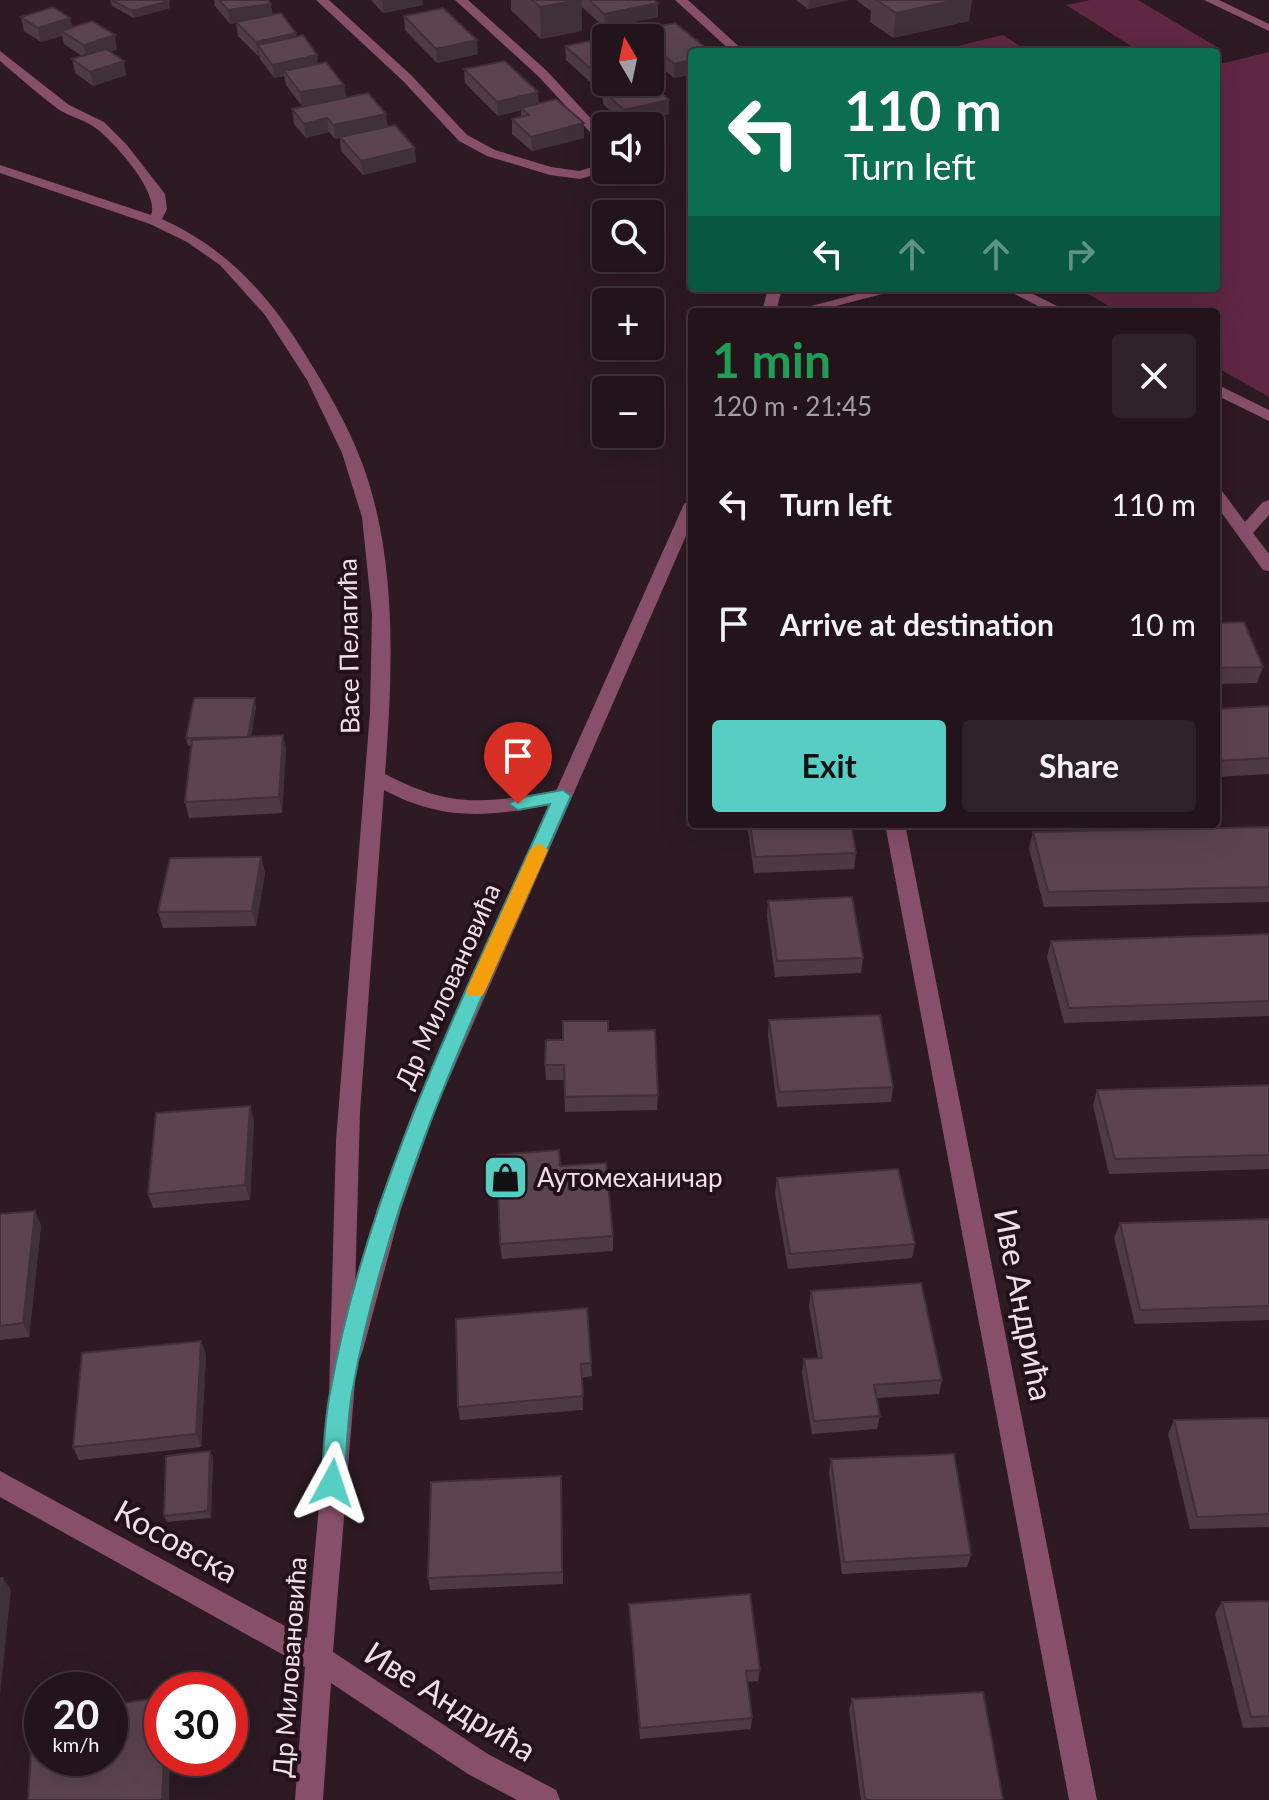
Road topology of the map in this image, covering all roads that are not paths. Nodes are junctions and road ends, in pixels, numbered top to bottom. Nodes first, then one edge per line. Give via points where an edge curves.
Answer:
1 (322, 0) edge
2 (461, 0) edge
3 (681, 0) edge
4 (1210, 0) edge
5 (1269, 28) edge
6 (735, 48) edge
7 (0, 55) edge
8 (592, 127) edge
9 (0, 169) edge
10 (592, 171) edge
11 (155, 221) junction
12 (881, 292) edge
13 (1012, 292) edge
14 (1017, 292) edge
15 (812, 308) edge
16 (1029, 308) edge
17 (1053, 308) edge
18 (1220, 391) edge
19 (1269, 416) edge
20 (1220, 499) edge
21 (1269, 505) edge
22 (688, 515) edge
23 (1246, 531) junction
24 (1269, 566) edge
25 (374, 776) junction
26 (563, 796) junction
27 (896, 828) edge
28 (341, 1394) junction
29 (0, 1483) edge
30 (320, 1660) junction
31 (309, 1800) edge
32 (546, 1800) edge
33 (1083, 1800) edge

1 - 10 street via 463,138 491,153 550,171
2 - 8 street
3 - 6 street
4 - 5 street
7 - 11 street via 65,108 100,125 123,148 158,194
9 - 11 street, Васе Пелагића
11 - 25 street, Васе Пелагића via 191,237 260,298 346,442 370,515 378,592 380,690
12 - 15 street
13 - 16 street
14 - 17 street
18 - 19 street
20 - 23 street
21 - 23 street
22 - 26 street, Др Миловановића
23 - 24 street
25 - 26 street via 410,797 468,811
25 - 28 street, Васе Пелагића via 347,1141
26 - 28 street, Др Миловановића via 424,1111 366,1287
27 - 33 street, Иве Андрића
28 - 30 street, Др Миловановића
29 - 30 street, Косовска
30 - 31 street, Др Миловановића
30 - 32 street, Иве Андрића via 478,1764

